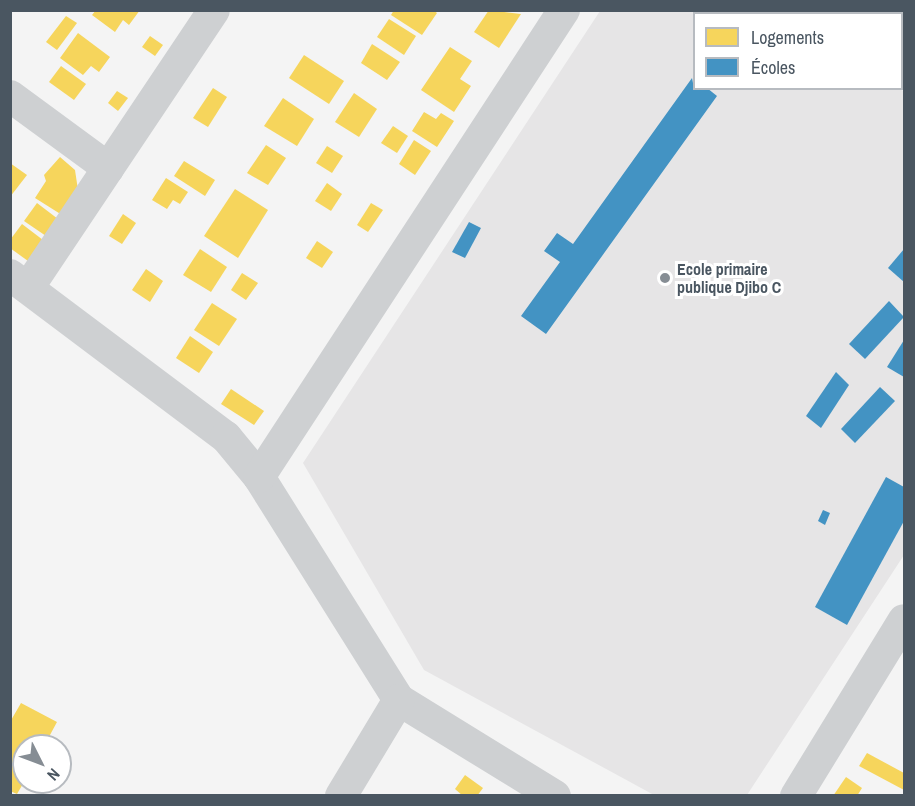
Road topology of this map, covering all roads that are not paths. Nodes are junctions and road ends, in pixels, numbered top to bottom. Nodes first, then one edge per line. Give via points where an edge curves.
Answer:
1 (214, 10) edge
2 (564, 10) edge
3 (10, 96) edge
4 (108, 168) junction
5 (19, 281) edge
6 (260, 477) junction
7 (904, 620) edge
8 (399, 700) junction
9 (341, 795) edge
10 (555, 795) edge
11 (796, 795) edge

1 - 4 street
2 - 6 street
3 - 4 street
4 - 5 street
5 - 6 street via 226,437
6 - 8 street
7 - 11 street
8 - 9 street
8 - 10 street

